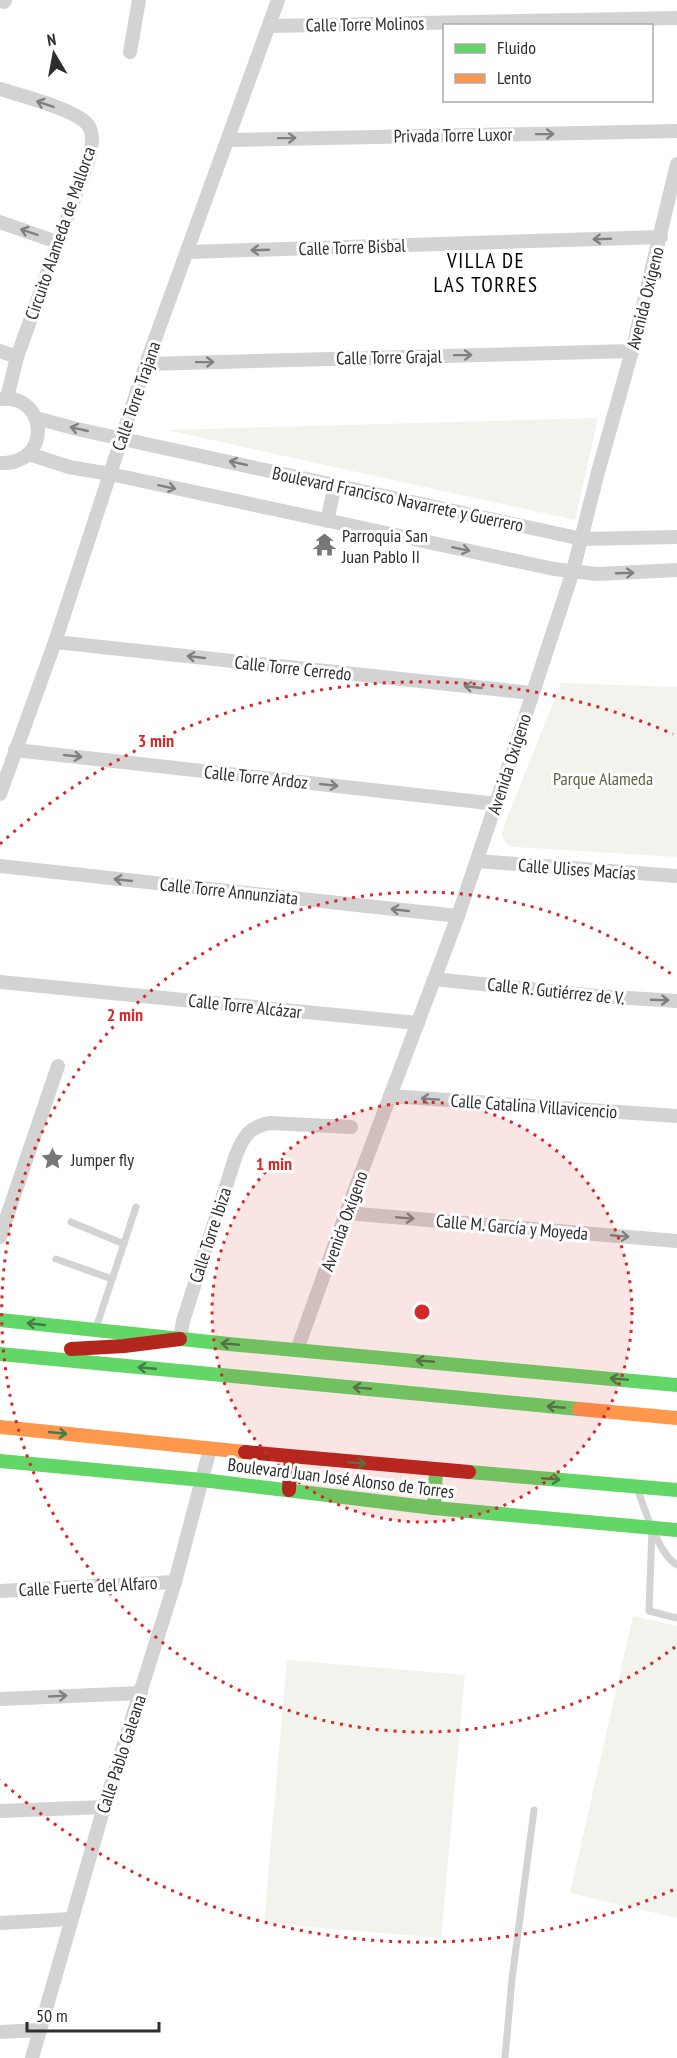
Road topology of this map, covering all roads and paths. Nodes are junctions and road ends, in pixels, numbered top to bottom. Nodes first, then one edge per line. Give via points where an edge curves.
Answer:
1 (139, 0) edge
2 (278, 0) edge
3 (677, 18) edge
4 (270, 26) junction
5 (130, 52) dead end
6 (0, 88) edge
7 (677, 131) edge
8 (229, 140) junction
9 (677, 164) edge
10 (0, 222) edge
11 (661, 237) junction
12 (57, 242) junction
13 (188, 252) junction
14 (0, 351) edge
15 (632, 351) junction
16 (17, 357) junction
17 (146, 364) junction
18 (4, 399) edge
19 (36, 418) junction
20 (122, 437) junction
21 (29, 454) junction
22 (0, 463) edge
23 (110, 474) junction
24 (335, 485) junction
25 (327, 521) junction
26 (677, 537) edge
27 (582, 539) junction
28 (677, 570) edge
29 (573, 572) junction
30 (55, 642) junction
31 (532, 693) junction
32 (15, 750) junction
33 (0, 794) edge
34 (496, 804) junction
35 (477, 861) junction
36 (0, 866) edge
37 (677, 876) edge
38 (458, 916) junction
39 (434, 979) junction
40 (0, 982) edge
41 (677, 1001) edge
42 (417, 1023) junction
43 (58, 1066) dead end
44 (390, 1096) junction
45 (677, 1116) edge
46 (351, 1127) dead end
47 (136, 1207) dead end
48 (346, 1213) junction
49 (71, 1222) dead end
50 (0, 1237) edge
51 (677, 1241) edge
52 (124, 1244) junction
53 (56, 1259) dead end
54 (112, 1279) junction
55 (0, 1320) edge
56 (95, 1330) junction
57 (180, 1339) junction
58 (297, 1350) junction
59 (0, 1352) edge
60 (677, 1384) edge
61 (677, 1418) edge
62 (0, 1427) edge
63 (210, 1449) junction
64 (291, 1457) junction
65 (0, 1461) edge
66 (436, 1470) junction
67 (202, 1480) junction
68 (635, 1486) junction
69 (289, 1490) junction
70 (677, 1490) edge
71 (434, 1508) junction
72 (652, 1527) junction
73 (677, 1530) edge
74 (677, 1565) edge
75 (176, 1582) junction
76 (0, 1591) edge
77 (677, 1618) edge
78 (141, 1693) junction
79 (0, 1699) edge
80 (104, 1807) junction
81 (534, 1810) dead end
82 (0, 1811) edge
83 (71, 1919) junction
84 (0, 1923) edge
85 (40, 2030) junction
86 (0, 2032) edge
87 (32, 2058) edge
88 (505, 2058) edge

1 - 5 street
2 - 4 street, Calle Torre Trajana
3 - 4 street, Calle Torre Molinos
4 - 8 street, Calle Torre Trajana
12 -> 6 street, Circuito Alameda de Mallorca via 89,158 91,132 78,117
8 -> 7 street, Privada Torre Luxor
8 - 13 street, Calle Torre Trajana
9 - 11 street, Avenida Oxígeno
12 -> 10 street
11 -> 13 street, Calle Torre Bisbal
11 - 15 street, Avenida Oxígeno
12 - 16 street, Circuito Alameda de Mallorca
13 - 17 street, Calle Torre Trajana
14 - 16 street
17 -> 15 street, Calle Torre Grajal
15 - 27 street, Avenida Oxígeno
16 - 18 street, Circuito Alameda de Mallorca
17 - 20 street, Calle Torre Trajana
18 - 19 street via 25,404
20 -> 19 street
19 - 21 street via 38,437
20 - 23 street, Calle Torre Trajana
24 -> 20 street, Boulevard Francisco Navarrete y Guerrero
21 - 22 street via 20,460
21 - 23 street via 63,466
23 -> 25 street, Boulevard Francisco Navarrete y Guerrero
23 - 30 street, Calle Torre Trajana
24 - 25 street
24 - 27 street, Boulevard Francisco Navarrete y Guerrero
25 -> 29 street, Boulevard Francisco Navarrete y Guerrero
26 - 27 street, Boulevard Francisco Navarrete y Guerrero
27 - 29 street, Avenida Oxígeno
29 -> 28 street, Boulevard Francisco Navarrete y Guerrero
29 - 31 street, Avenida Oxígeno
31 -> 30 street, Calle Torre Cerredo
30 - 32 street, Calle Torre Trajana
31 - 34 street, Avenida Oxígeno
32 - 33 street, Calle Torre Trajana
32 -> 34 street, Calle Torre Ardoz
34 - 35 street, Avenida Oxígeno
35 - 37 street, Calle Ulises Macías
35 - 38 street, Avenida Oxígeno
38 -> 36 street, Calle Torre Annunziata
38 - 39 street, Avenida Oxígeno
39 -> 41 street, Calle R. Gutiérrez de V.
39 - 42 street, Avenida Oxígeno
40 - 42 street, Calle Torre Alcázar
42 - 44 street, Avenida Oxígeno
43 - 50 street
45 -> 44 street, Calle Catalina Villavicencio
44 - 48 street, Avenida Oxígeno
46 - 57 street, Calle Torre Ibiza via 270,1123 250,1130 236,1155
47 - 52 lane
48 -> 51 street, Calle M. García y Moyeda
48 - 58 street, Avenida Oxígeno
49 - 52 lane
52 - 54 lane
53 - 54 lane
54 - 56 lane
56 -> 55 main road
56 - 57 main road
58 -> 57 main road
57 - 59 main road via 116,1347
60 -> 58 main road
61 -> 59 main road
62 -> 63 main road, Boulevard Juan José Alonso de Torres
63 - 64 main road, Boulevard Juan José Alonso de Torres
63 - 67 street, Calle Pablo Galeana
64 -> 66 main road, Boulevard Juan José Alonso de Torres
64 - 69 main road
65 - 67 main road, Boulevard Juan José Alonso de Torres
66 -> 68 main road, Boulevard Juan José Alonso de Torres
66 - 71 main road
67 - 69 main road, Boulevard Juan José Alonso de Torres
67 - 75 street, Calle Pablo Galeana
68 - 70 main road, Boulevard Juan José Alonso de Torres
68 - 72 lane
69 - 71 main road, Boulevard Juan José Alonso de Torres
71 - 72 main road, Boulevard Juan José Alonso de Torres
72 - 73 main road, Boulevard Juan José Alonso de Torres
72 - 74 lane
72 - 77 lane via 649,1611
75 - 76 street, Calle Fuerte del Alfaro
75 - 78 street, Calle Pablo Galeana
79 -> 78 street
78 - 80 street, Calle Pablo Galeana
80 - 82 street
80 - 83 street, Calle Pablo Galeana
81 - 88 lane
83 - 84 street
83 - 85 street, Calle Pablo Galeana
85 - 86 street
85 - 87 street, Calle Pablo Galeana

